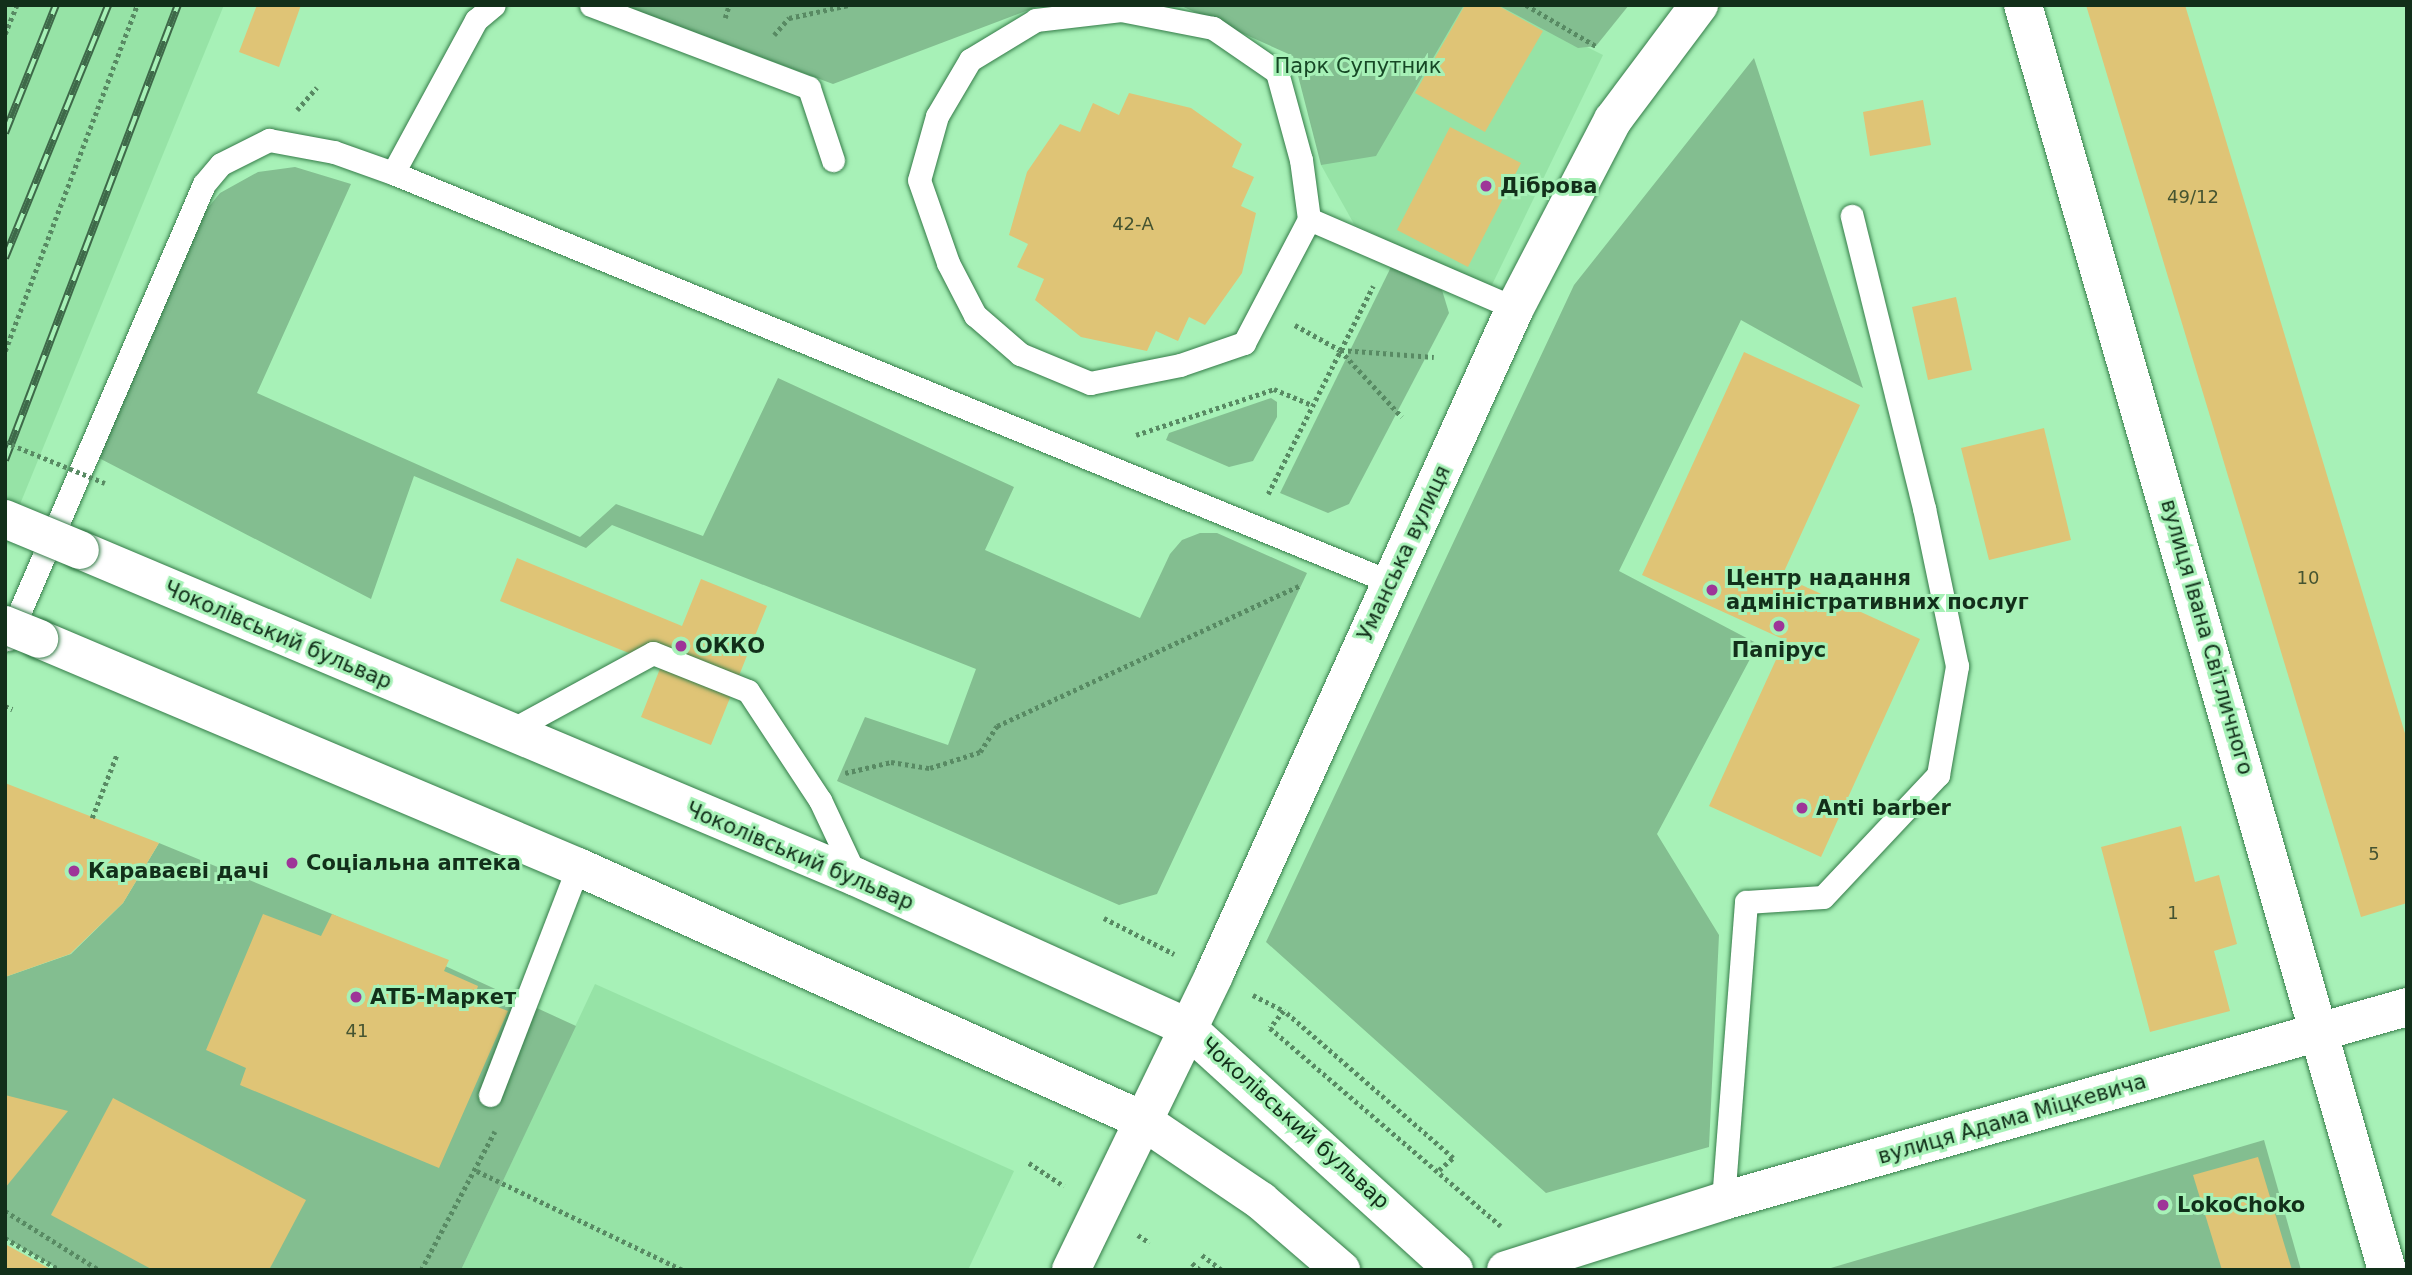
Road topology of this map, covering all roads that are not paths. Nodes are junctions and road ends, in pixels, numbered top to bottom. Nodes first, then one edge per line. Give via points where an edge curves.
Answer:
1 (494, 5) edge
2 (591, 5) edge
3 (1699, 5) edge
4 (2022, 5) edge
5 (833, 160) dead end
6 (393, 173) junction
7 (1852, 216) dead end
8 (1309, 219) junction
9 (1515, 308) junction
10 (5, 519) edge
11 (1390, 582) junction
12 (17, 636) edge
13 (506, 733) junction
14 (578, 867) junction
15 (856, 877) junction
16 (2407, 1007) edge
17 (1186, 1027) junction
18 (2320, 1031) junction
19 (490, 1095) dead end
20 (1140, 1119) junction
21 (1723, 1201) junction
22 (1619, 1235) junction
23 (1509, 1253) edge
24 (1071, 1270) edge
25 (1341, 1270) edge
26 (1454, 1270) edge
27 (1592, 1270) edge
28 (2387, 1270) edge

1 - 6 lane via 476,20
2 - 5 lane via 809,88
3 - 9 street, Уманська вулиця via 1613,120
4 - 18 street, вулиця Івана Світличного
6 - 11 lane
6 - 12 lane via 334,152 269,140 221,164 204,184
7 - 21 lane via 1924,508 1957,666 1938,775 1823,897 1746,902
8 - 8 lane via 1301,160 1277,72 1213,28 1121,10 1036,20 970,60 937,116 919,180 948,263 975,315 1020,354 1090,383 1180,365 1244,343
8 - 9 lane
9 - 11 street, Уманська вулиця
10 - 13 street, Чоколівський бульвар, bridge
11 - 17 street, Уманська вулиця
12 - 14 street
13 - 15 street, Чоколівський бульвар
13 - 15 lane via 653,653 748,691 820,800
14 - 19 lane
14 - 20 street
15 - 17 street, Чоколівський бульвар
16 - 18 street, вулиця Адама Міцкевича
17 - 20 street, Уманська вулиця
17 - 26 street, Чоколівський бульвар
18 - 21 street, вулиця Адама Міцкевича
18 - 28 street, вулиця Івана Світличного
20 - 24 street, Уманська вулиця
20 - 25 street via 1261,1201
21 - 22 street, вулиця Адама Міцкевича
22 - 23 street, вулиця Адама Міцкевича
22 - 27 street

